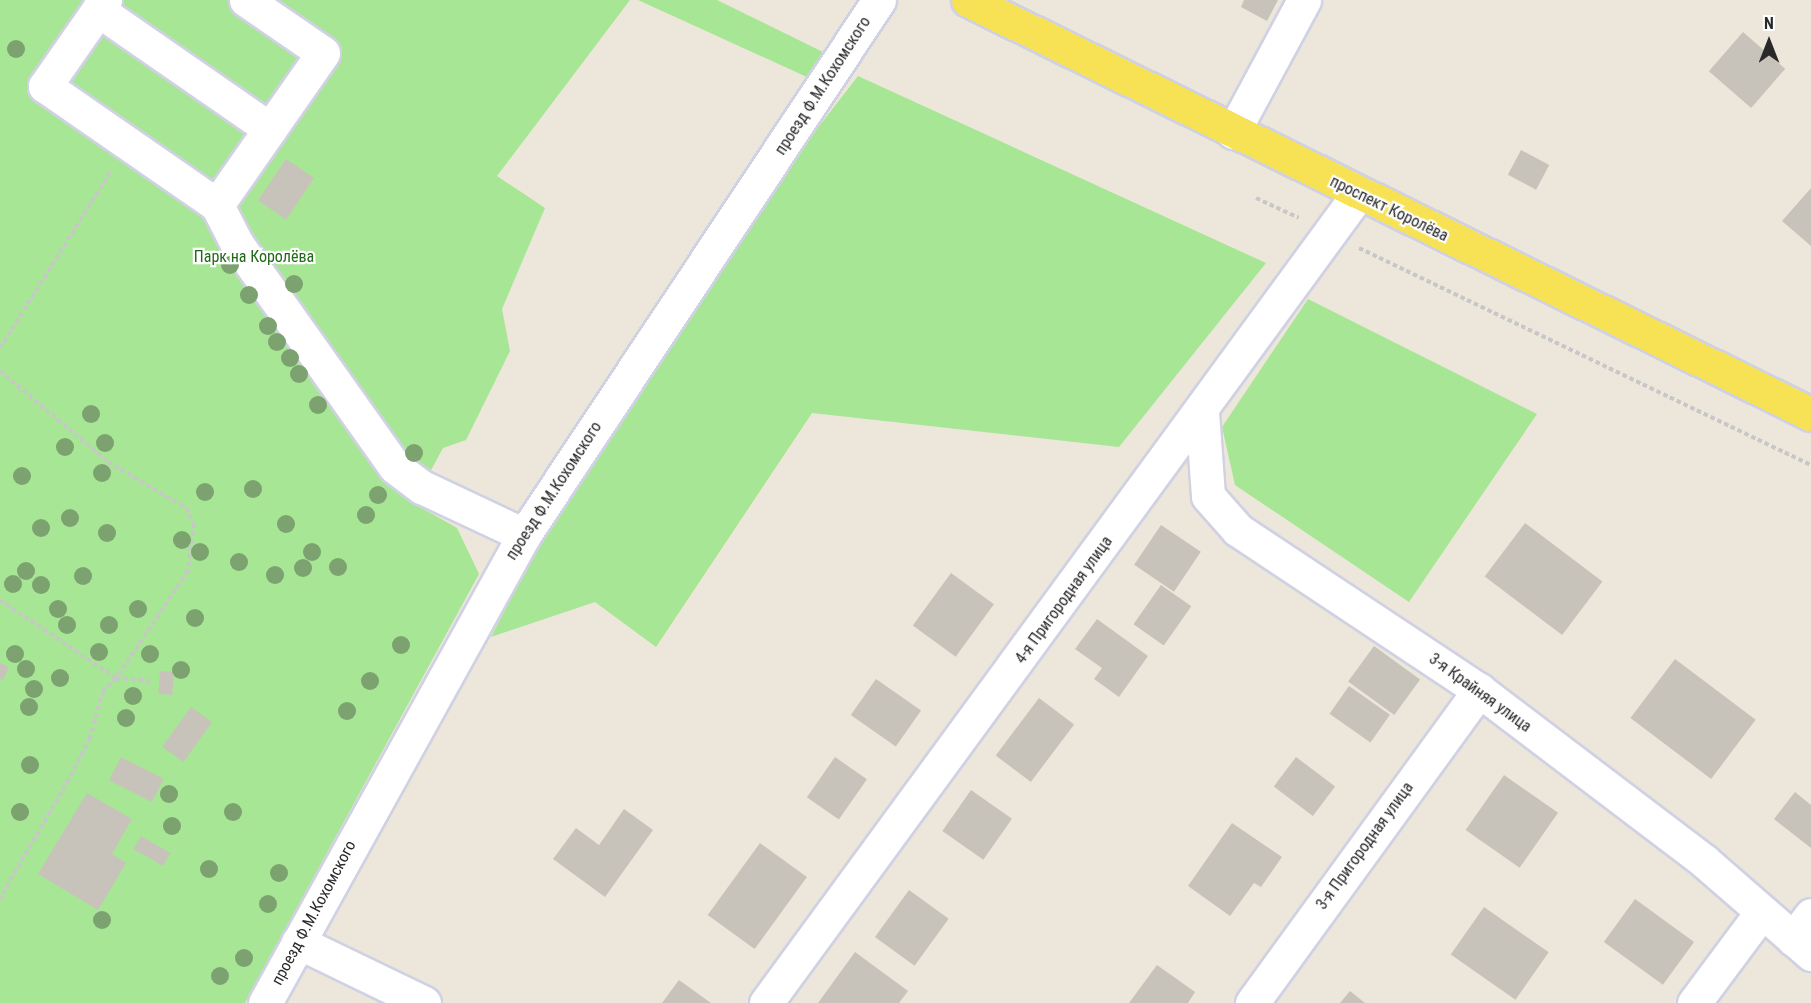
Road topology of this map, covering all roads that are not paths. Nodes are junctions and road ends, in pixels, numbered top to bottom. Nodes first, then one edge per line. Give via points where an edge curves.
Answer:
1 (246, 0) edge
2 (879, 0) edge
3 (968, 0) edge
4 (1304, 0) edge
5 (101, 5) edge
6 (270, 129) junction
7 (1233, 132) junction
8 (1358, 194) junction
9 (217, 206) junction
10 (1202, 412) junction
11 (1811, 414) edge
12 (524, 535) junction
13 (1479, 690) junction
14 (1761, 913) junction
15 (1805, 936) edge
16 (298, 942) junction
17 (265, 1003) edge
18 (424, 1003) edge
19 (766, 1003) edge
20 (1252, 1003) edge
21 (1694, 1003) edge

1 - 6 street via 323,53
2 - 12 street, проезд Ф.М.Кохомского
3 - 7 main road, проспект Королёва
4 - 7 street
5 - 6 street
5 - 9 street via 45,86
6 - 9 street
7 - 8 main road, проспект Королёва
8 - 10 street, 4-я Пригородная улица
8 - 11 main road, проспект Королёва
9 - 12 street via 237,244 395,467 422,487
10 - 13 street, 3-я Крайняя улица via 1208,496 1238,530
10 - 19 street, 4-я Пригородная улица
12 - 16 street, проезд Ф.М.Кохомского
13 - 14 street, 3-я Крайняя улица via 1704,861
13 - 20 street, 3-я Пригородная улица
14 - 15 street, 3-я Крайняя улица
14 - 21 street
16 - 17 street, проезд Ф.М.Кохомского
16 - 18 street

